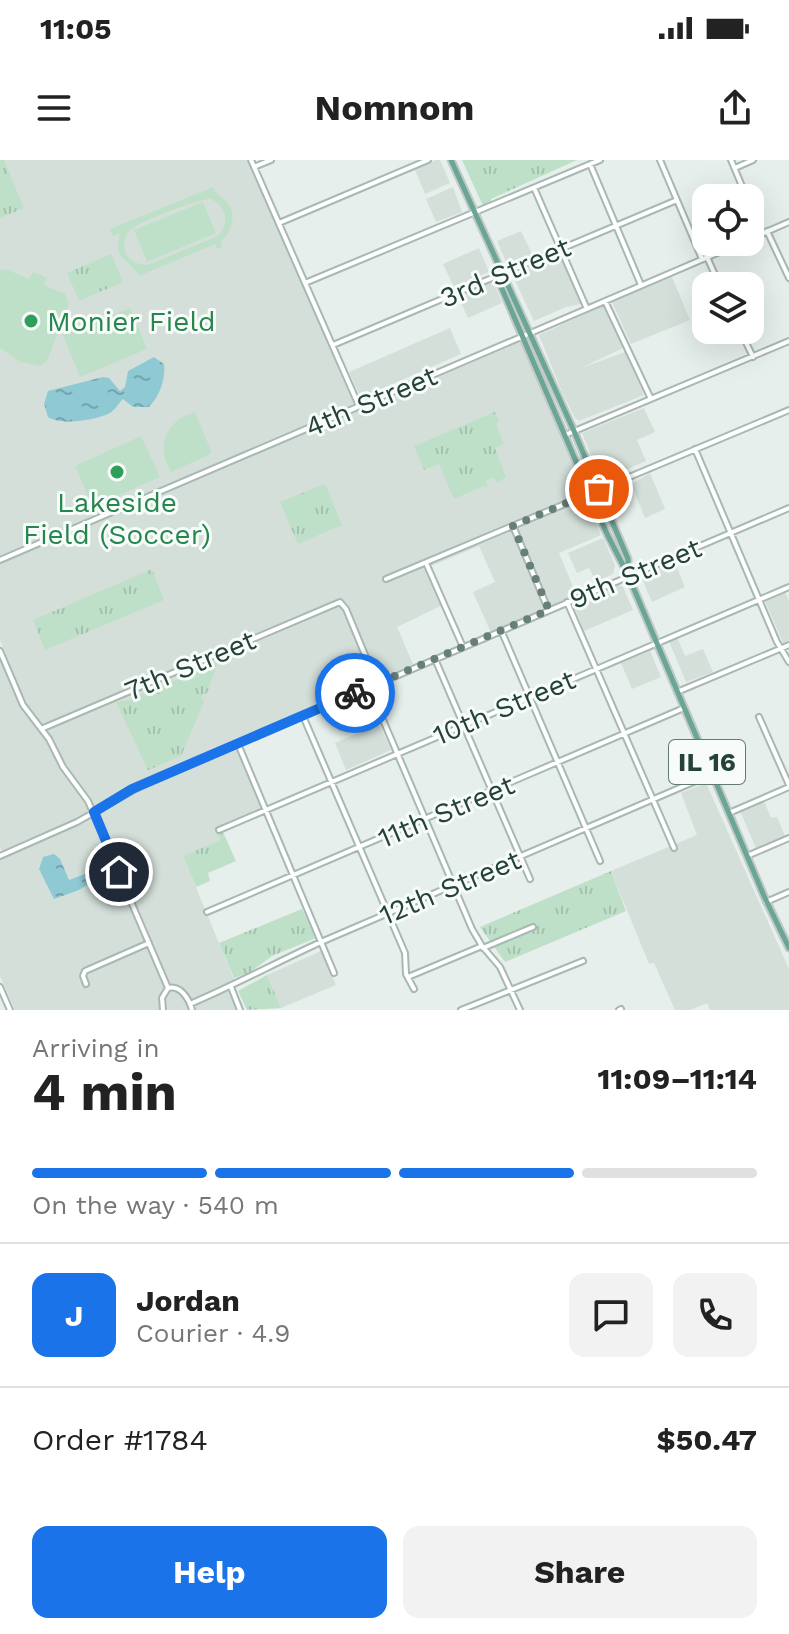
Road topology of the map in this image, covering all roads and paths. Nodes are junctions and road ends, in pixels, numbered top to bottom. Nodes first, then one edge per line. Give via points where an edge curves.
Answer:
1 (251, 160) edge
2 (271, 160) edge
3 (428, 160) edge
4 (451, 160) edge
5 (581, 160) edge
6 (600, 160) edge
7 (660, 160) edge
8 (731, 160) edge
9 (753, 160) edge
10 (590, 164) junction
11 (254, 167) junction
12 (584, 167) junction
13 (735, 168) junction
14 (741, 184) edge
15 (535, 189) junction
16 (677, 200) junction
17 (473, 212) junction
18 (789, 222) edge
19 (279, 223) junction
20 (616, 226) junction
21 (765, 232) joint
22 (561, 249) junction
23 (709, 256) edge
24 (704, 258) junction
25 (712, 272) edge
26 (501, 274) junction
27 (789, 278) edge
28 (305, 283) junction
29 (641, 285) junction
30 (605, 301) junction
31 (587, 309) junction
32 (529, 333) junction
33 (522, 336) junction
34 (789, 341) edge
35 (747, 344) edge
36 (333, 345) junction
37 (753, 357) junction
38 (651, 399) junction
39 (359, 406) junction
40 (789, 410) edge
41 (574, 431) junction
42 (565, 435) junction
43 (695, 449) junction
44 (599, 489) junction
45 (590, 493) junction
46 (789, 508) edge
47 (513, 526) junction
48 (730, 532) junction
49 (0, 560) edge
50 (426, 563) junction
51 (628, 575) junction
52 (386, 579) dead end
53 (789, 587) edge
54 (759, 599) junction
55 (567, 602) junction
56 (549, 610) junction
57 (501, 630) junction
58 (656, 642) junction
59 (789, 645) edge
60 (463, 647) junction
61 (782, 648) junction
62 (0, 651) edge
63 (435, 659) junction
64 (789, 662) edge
65 (596, 668) junction
66 (377, 684) junction
67 (369, 687) junction
68 (677, 692) junction
69 (530, 696) junction
70 (684, 708) junction
71 (303, 716) junction
72 (759, 717) dead end
73 (463, 725) junction
74 (41, 729) junction
75 (624, 734) junction
76 (238, 744) junction
77 (397, 753) junction
78 (558, 762) junction
79 (712, 774) junction
80 (331, 782) junction
81 (789, 786) edge
82 (492, 791) junction
83 (653, 800) junction
84 (266, 810) junction
85 (94, 812) junction
86 (729, 813) junction
87 (425, 820) junction
88 (587, 828) junction
89 (219, 830) dead end
90 (789, 838) edge
91 (359, 848) junction
92 (674, 848) dead end
93 (0, 856) edge
94 (747, 856) junction
95 (520, 857) junction
96 (600, 861) dead end
97 (293, 877) junction
98 (530, 879) dead end
99 (454, 886) junction
100 (789, 892) edge
101 (766, 902) junction
102 (207, 912) dead end
103 (387, 915) junction
104 (533, 927) dead end
105 (321, 942) junction
106 (149, 943) junction
107 (482, 947) junction
108 (789, 948) edge
109 (583, 961) dead end
110 (334, 973) dead end
111 (408, 977) junction
112 (86, 984) dead end
113 (0, 987) edge
114 (231, 987) junction
115 (168, 988) junction
116 (414, 989) dead end
117 (511, 989) junction
118 (191, 1007) edge
119 (10, 1010) edge
120 (163, 1010) edge
121 (240, 1010) edge
122 (461, 1010) edge
123 (520, 1010) edge

1 - 11 street
2 - 11 street
3 - 19 street
4 - 17 main road, IL 16
5 - 12 street
6 - 10 street
7 - 16 street
8 - 13 street
9 - 13 street
10 - 12 street
10 - 20 street
11 - 19 street
12 - 15 street
13 - 14 street
15 - 17 street
15 - 22 street
16 - 20 street, 3rd Street
16 - 24 street
17 - 26 main road, IL 16
17 - 28 street
18 - 21 street
19 - 28 street
20 - 22 street, 3rd Street
20 - 29 street
21 - 27 street
22 - 26 street, 3rd Street
22 - 31 street
23 - 24 street, 4th Street
24 - 25 street
24 - 29 street, 4th Street
26 - 32 main road, IL 16
26 - 33 main road, IL 16 via 500,284
26 - 36 street, 3rd Street
28 - 36 street
29 - 30 street, 4th Street
30 - 31 street, 4th Street
30 - 38 street
31 - 32 street, 4th Street
32 - 33 street, 4th Street
32 - 41 main road, IL 16
33 - 39 street, 4th Street
33 - 42 main road, IL 16
34 - 37 street
35 - 37 street
36 - 39 street
37 - 38 street
38 - 41 street
39 - 49 street, 4th Street
40 - 43 street
41 - 42 street
41 - 44 main road, IL 16
42 - 45 main road, IL 16
43 - 44 street
43 - 48 street
44 - 45 street
44 - 51 main road, IL 16 via 628,559
45 - 47 street
45 - 51 main road, IL 16
46 - 48 street, 9th Street
47 - 50 street
47 - 56 street
48 - 51 street, 9th Street
48 - 54 street
50 - 52 street
50 - 60 street
51 - 55 street, 9th Street
51 - 58 main road, IL 16
53 - 54 street, 10th Street
54 - 58 street, 10th Street
54 - 61 street
55 - 56 street, 9th Street
55 - 65 street
56 - 57 street, 9th Street
57 - 60 street, 9th Street
57 - 69 street
58 - 65 street, 10th Street
58 - 68 main road, IL 16
59 - 61 street
60 - 63 street, 9th Street
61 - 64 street
61 - 68 street
62 - 74 street via 23,705
63 - 66 street, 9th Street
63 - 73 street
65 - 69 street, 10th Street
65 - 75 street
66 - 67 street, 9th Street
66 - 74 street, 7th Street via 340,602
67 - 71 street, 9th Street
67 - 77 street
68 - 70 main road, IL 16
69 - 73 street, 10th Street
69 - 78 street
70 - 75 street, 11th Street
70 - 79 main road, IL 16
71 - 76 street, 9th Street
71 - 80 street
72 - 81 street
73 - 77 street, 10th Street
73 - 82 street
74 - 85 street
75 - 78 street, 11th Street
75 - 83 street
76 - 84 street
76 - 85 street, 9th Street via 132,789
77 - 80 street, 10th Street
77 - 87 street
78 - 82 street, 11th Street
78 - 88 street
79 - 83 street, 12th Street
79 - 86 main road, IL 16
80 - 84 street, 10th Street
80 - 91 street
81 - 86 street
82 - 87 street, 11th Street
82 - 95 street
83 - 88 street, 12th Street
83 - 92 street
84 - 89 street, 10th Street
84 - 97 street
85 - 93 street, 9th Street
85 - 106 street
86 - 94 main road, IL 16
87 - 91 street, 11th Street
87 - 99 street
88 - 95 street, 12th Street
88 - 96 street
90 - 94 street
91 - 97 street, 11th Street
91 - 103 street
94 - 101 main road, IL 16
95 - 98 street
95 - 99 street, 12th Street
97 - 102 street, 11th Street
97 - 105 street
99 - 103 street, 12th Street
99 - 107 street
100 - 101 street
101 - 108 main road, IL 16
103 - 105 street, 12th Street
103 - 111 street via 405,953
104 - 107 street
105 - 110 street
105 - 114 street, 12th Street
106 - 112 street via 85,971
106 - 115 street
107 - 111 street
107 - 117 street
109 - 117 street
111 - 116 street
113 - 119 street
114 - 118 street, 12th Street
114 - 121 street
115 - 118 street via 178,988
115 - 120 street
117 - 122 street
117 - 123 street

